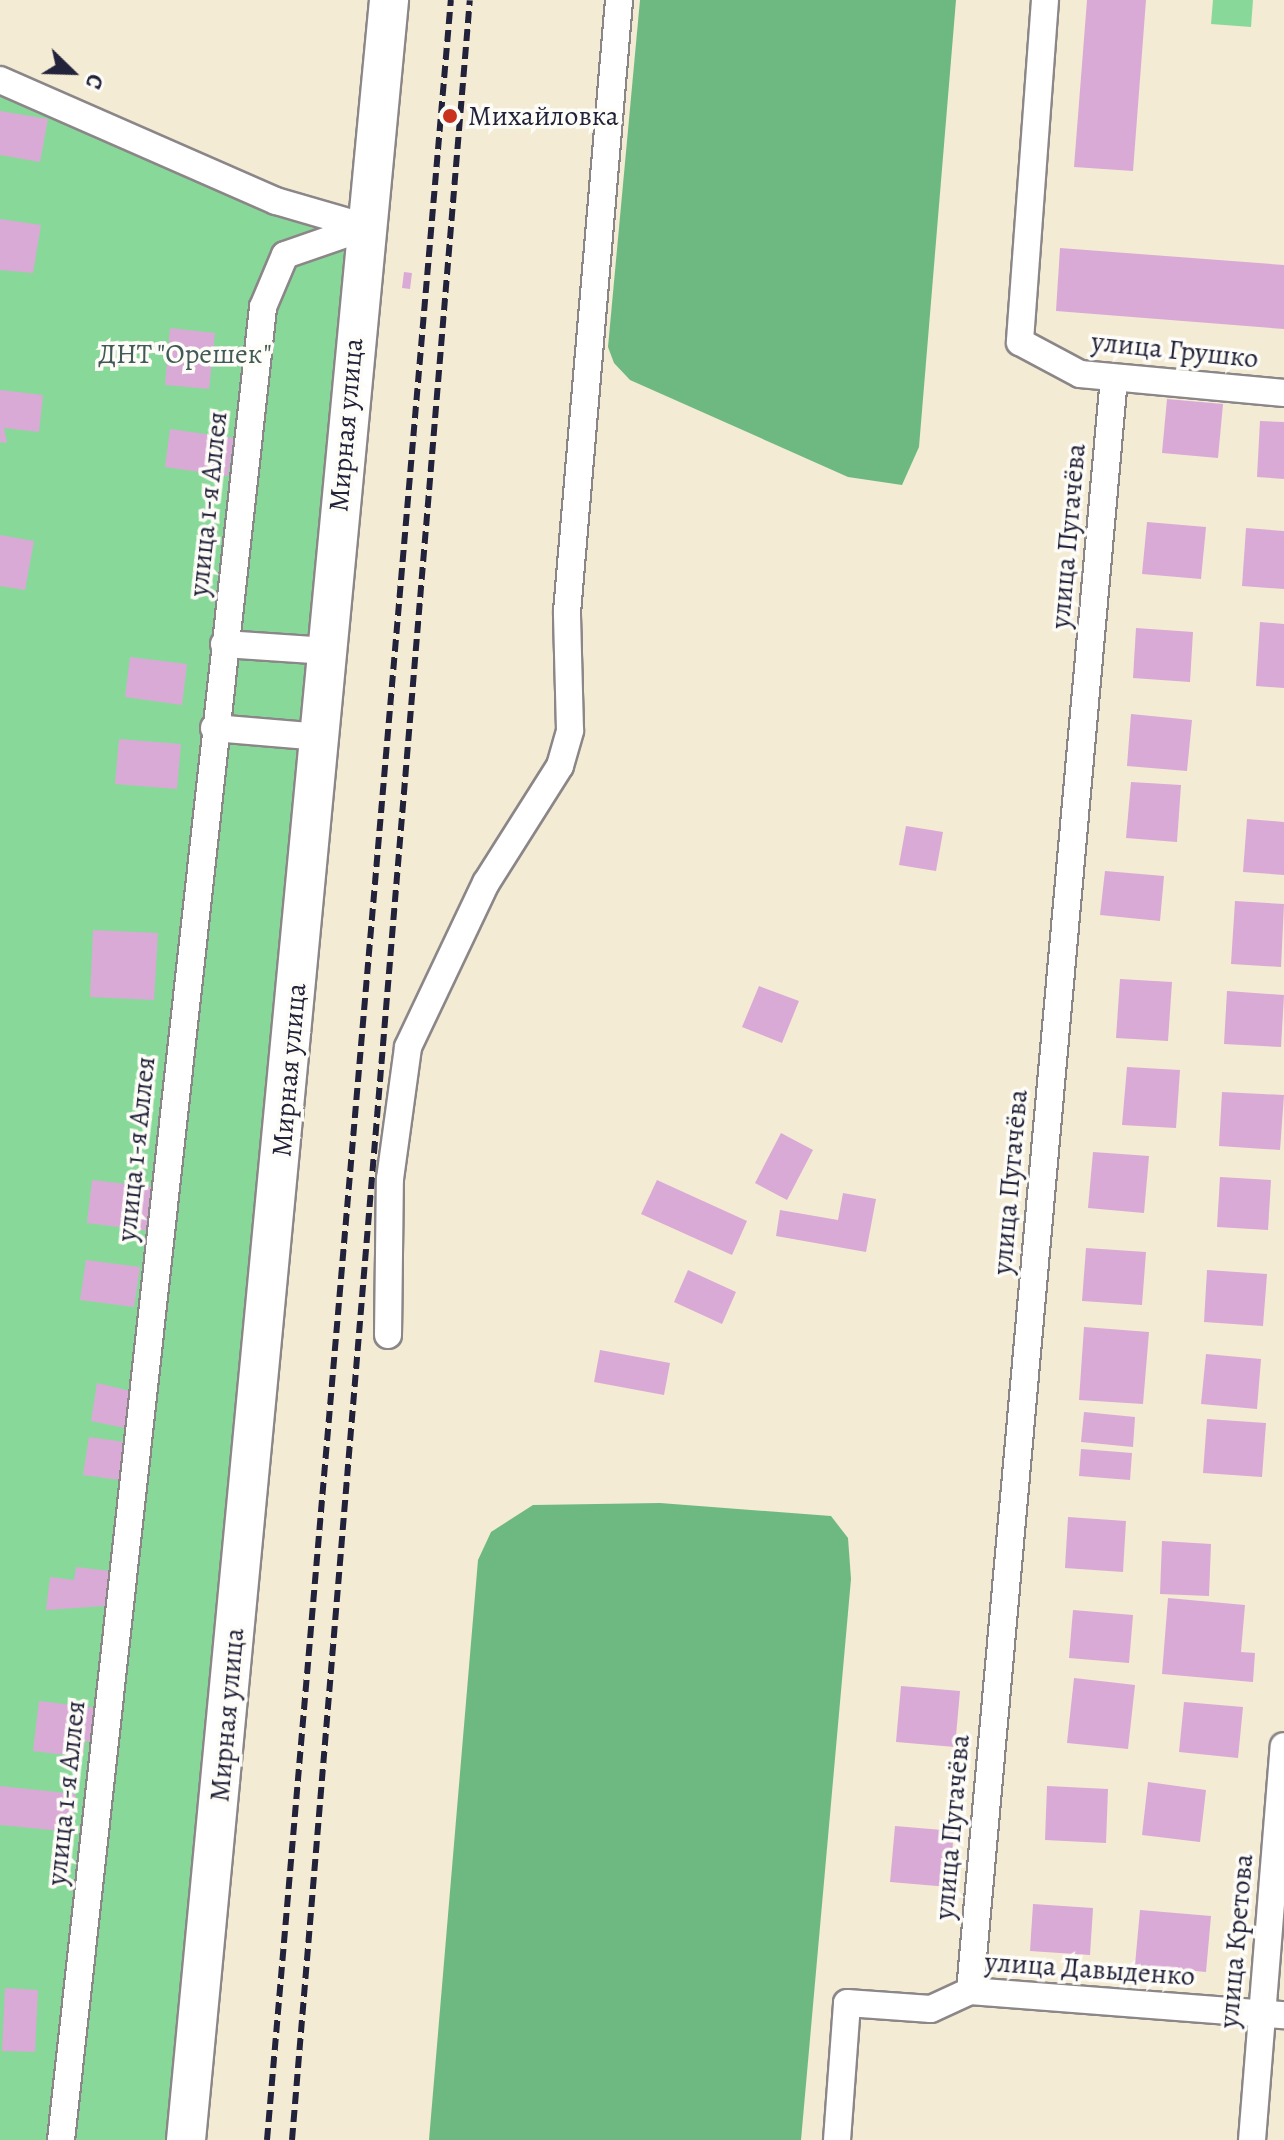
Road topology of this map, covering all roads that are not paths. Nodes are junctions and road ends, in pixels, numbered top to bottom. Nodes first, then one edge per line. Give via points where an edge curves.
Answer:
1 (389, 0) edge
2 (619, 0) edge
3 (1045, 0) edge
4 (0, 80) edge
5 (366, 227) junction
6 (1114, 378) junction
7 (1284, 393) edge
8 (224, 644) junction
9 (328, 651) junction
10 (214, 728) junction
11 (321, 737) junction
12 (388, 1335) dead end
13 (1284, 1746) edge
14 (970, 1991) junction
15 (1273, 2015) edge
16 (61, 2140) edge
17 (186, 2140) edge
18 (837, 2140) edge
19 (1252, 2140) edge

1 - 5 street, Мирная улица
2 - 12 street via 567,612 570,730 560,766 486,883 408,1047 390,1179
3 - 6 street, улица Грушко via 1020,342 1069,370
4 - 5 street via 276,201
5 - 8 street, улица 1-я Аллея via 296,248 267,283
5 - 9 street, Мирная улица
6 - 7 street, улица Грушко
6 - 14 street, улица Пугачёва
8 - 9 street
8 - 10 street, улица 1-я Аллея
9 - 11 street, Мирная улица
10 - 11 street
10 - 16 street, улица 1-я Аллея
11 - 17 street, Мирная улица
13 - 15 street, улица Кретова
14 - 15 street, улица Давыденко
14 - 18 street, улица Давыденко via 931,2009 847,2003
15 - 19 street, улица Кретова

